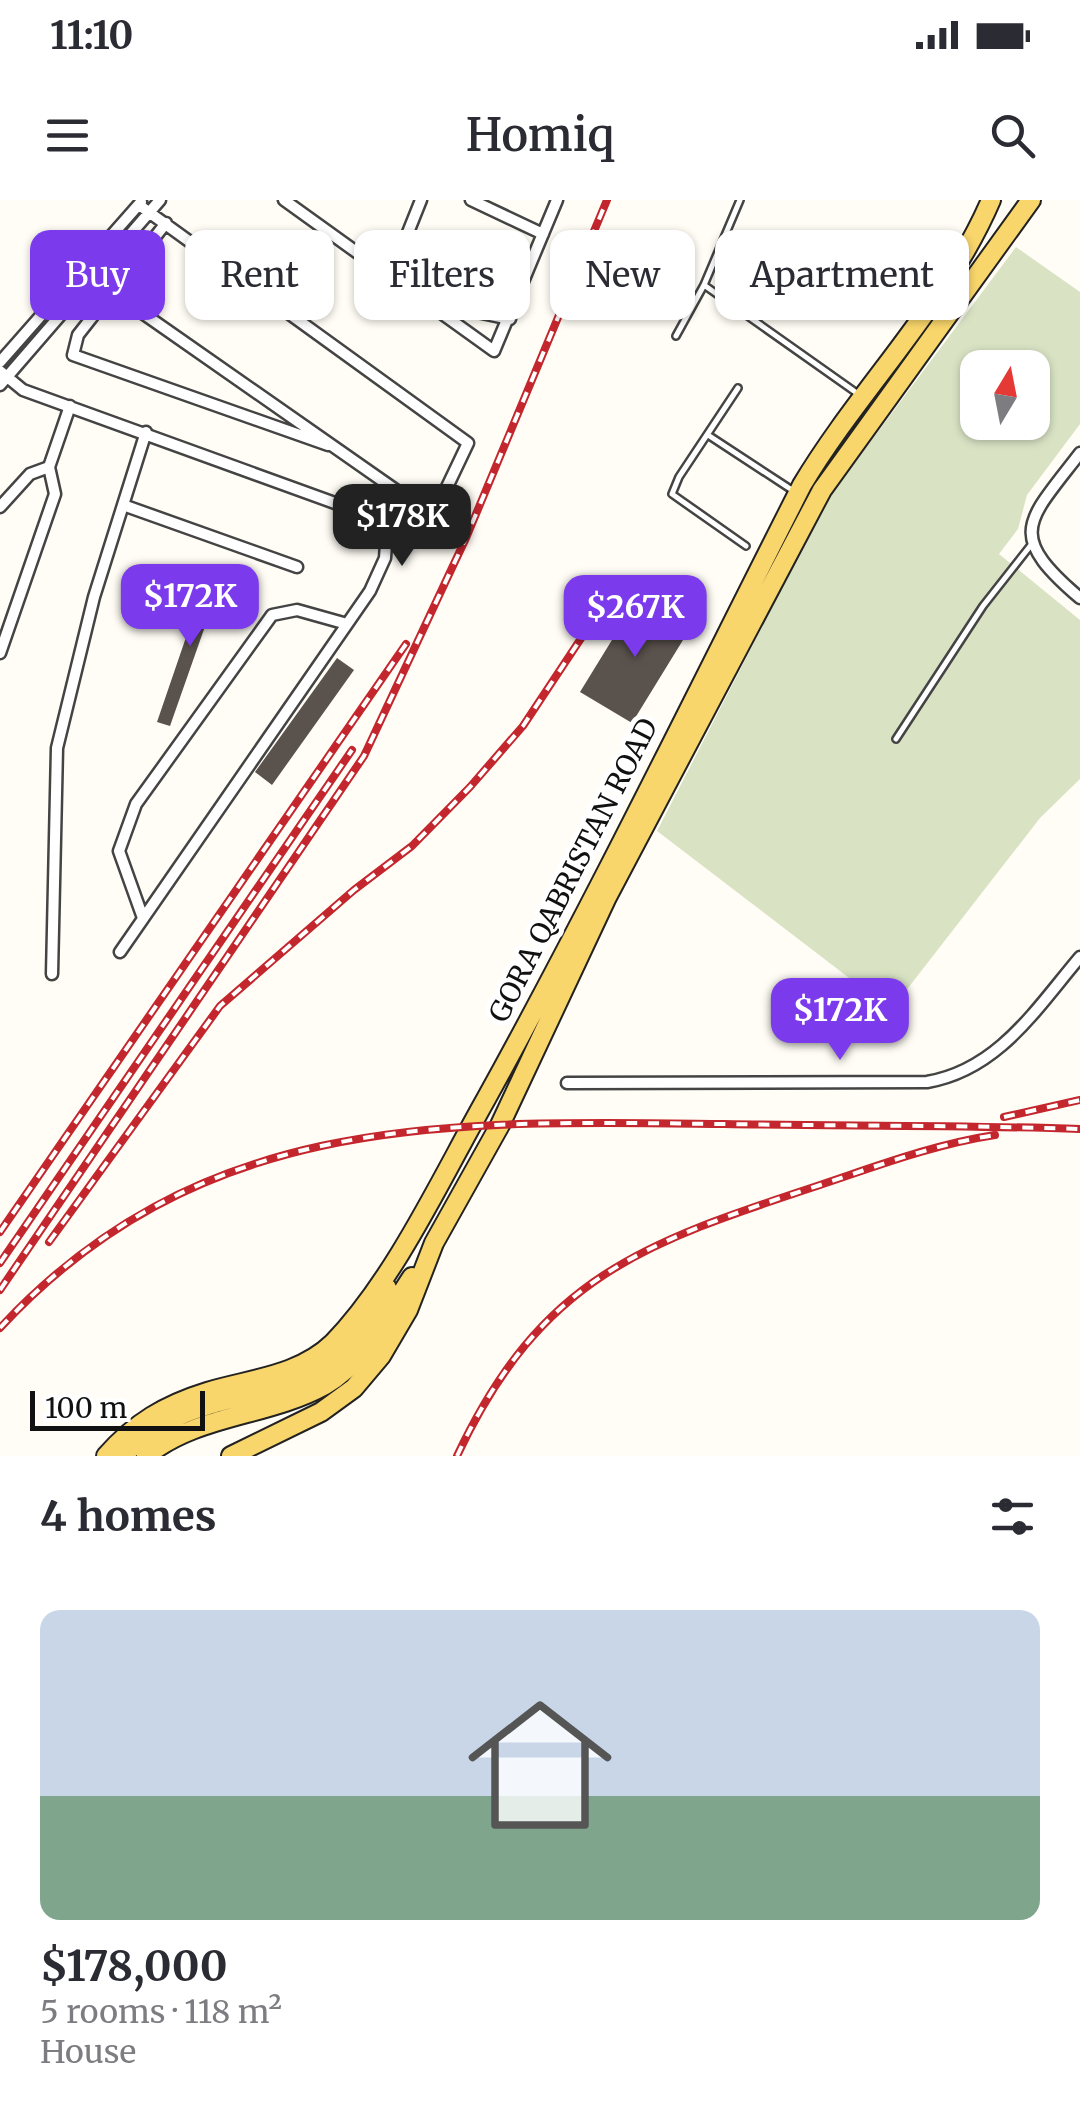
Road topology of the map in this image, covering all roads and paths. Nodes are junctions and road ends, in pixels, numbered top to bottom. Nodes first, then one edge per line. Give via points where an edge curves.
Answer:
1 (160, 200) edge
2 (284, 200) edge
3 (421, 200) edge
4 (471, 200) edge
5 (557, 200) edge
6 (740, 200) edge
7 (975, 200) edge
8 (991, 200) edge
9 (1031, 200) edge
10 (141, 202) edge
11 (150, 214) junction
12 (166, 224) junction
13 (161, 230) edge
14 (409, 230) edge
15 (975, 232) junction
16 (543, 234) junction
17 (354, 249) edge
18 (530, 267) edge
19 (704, 285) junction
20 (90, 320) edge
21 (154, 320) edge
22 (453, 320) edge
23 (510, 320) edge
24 (676, 336) dead end
25 (0, 362) edge
26 (2, 378) edge
27 (738, 388) dead end
28 (862, 396) junction
29 (70, 406) junction
30 (146, 432) junction
31 (708, 435) junction
32 (340, 449) junction
33 (1078, 459) edge
34 (49, 467) junction
35 (797, 494) junction
36 (123, 505) junction
37 (0, 507) edge
38 (1032, 544) junction
39 (746, 546) dead end
40 (297, 567) dead end
41 (1080, 598) edge
42 (347, 624) junction
43 (0, 653) edge
44 (896, 740) dead end
45 (143, 918) junction
46 (120, 952) dead end
47 (1080, 957) edge
48 (52, 974) dead end
49 (567, 1083) dead end
50 (412, 1232) junction
51 (434, 1243) junction
52 (391, 1296) junction
53 (106, 1456) edge
54 (123, 1456) edge
55 (146, 1456) edge
56 (230, 1456) edge

1 - 11 street
2 - 17 street
3 - 14 street
4 - 16 street
5 - 16 street
6 - 19 lane
7 - 15 main road
8 - 15 main road, GORA QABRISTAN ROAD
9 - 51 main road, GORA QABRISTAN ROAD via 822,490
10 - 11 street
10 - 25 street
11 - 12 street
11 - 26 street
12 - 13 street
12 - 32 street via 468,442 430,514
15 - 28 main road, GORA QABRISTAN ROAD
16 - 18 street
19 - 24 lane
19 - 28 lane
20 - 32 street via 73,354
21 - 32 street
22 - 23 street via 494,351
26 - 29 street
27 - 31 lane
28 - 35 main road, GORA QABRISTAN ROAD
29 - 30 street
29 - 34 street
30 - 36 street
30 - 42 street via 380,519 387,529 385,558
31 - 35 lane
31 - 39 lane via 672,494
33 - 38 street via 1036,510
34 - 37 street via 30,474
34 - 43 street via 54,494
35 - 50 main road, GORA QABRISTAN ROAD via 518,1040
36 - 40 street
36 - 48 street via 57,748
38 - 41 street via 1046,569
38 - 44 lane
42 - 45 street
42 - 45 street via 298,610 272,615 136,804 119,851
45 - 46 street
47 - 49 street via 1006,1044 955,1078
50 - 52 main road
50 - 53 main road, GORA QABRISTAN ROAD via 368,1299 317,1355 269,1377 168,1406 145,1418
51 - 52 main road
51 - 56 main road, GORA QABRISTAN ROAD via 408,1310 367,1374 321,1412
52 - 54 main road via 349,1346 310,1377 190,1410 146,1433
52 - 55 main road via 363,1351 325,1384 270,1408 189,1429

